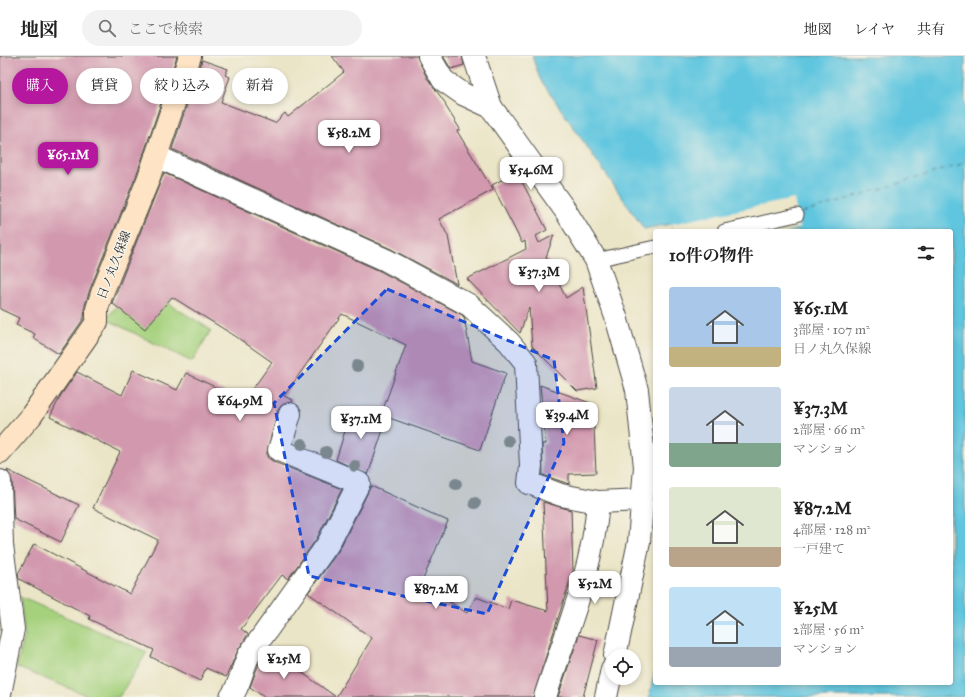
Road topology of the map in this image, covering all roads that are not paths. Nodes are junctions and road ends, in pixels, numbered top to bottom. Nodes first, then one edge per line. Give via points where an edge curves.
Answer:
1 (190, 56) edge
2 (429, 56) edge
3 (474, 56) edge
4 (491, 107) junction
5 (156, 156) junction
6 (797, 215) dead end
7 (733, 229) edge
8 (653, 246) edge
9 (596, 260) junction
10 (290, 414) dead end
11 (1, 457) edge
12 (0, 480) edge
13 (642, 500) junction
14 (598, 502) junction
15 (616, 649) edge
16 (609, 685) edge
17 (0, 694) edge
18 (231, 697) edge
19 (545, 697) edge
20 (606, 697) edge

1 - 5 main road, 日ノ丸久保線
2 - 4 street via 443,80 463,94
3 - 4 street
4 - 9 street via 565,210
5 - 11 main road, 日ノ丸久保線 via 102,293 97,309 97,322
5 - 14 street via 386,260 469,305 509,342 526,363 531,466 529,483 561,495
6 - 7 lane
8 - 9 lane
9 - 13 street via 638,390 645,467
10 - 18 street via 279,450 359,483 328,544 249,656
12 - 17 street via 2,545 13,629
13 - 14 street
13 - 15 street via 639,542
14 - 19 street via 587,571 576,611
16 - 20 street

